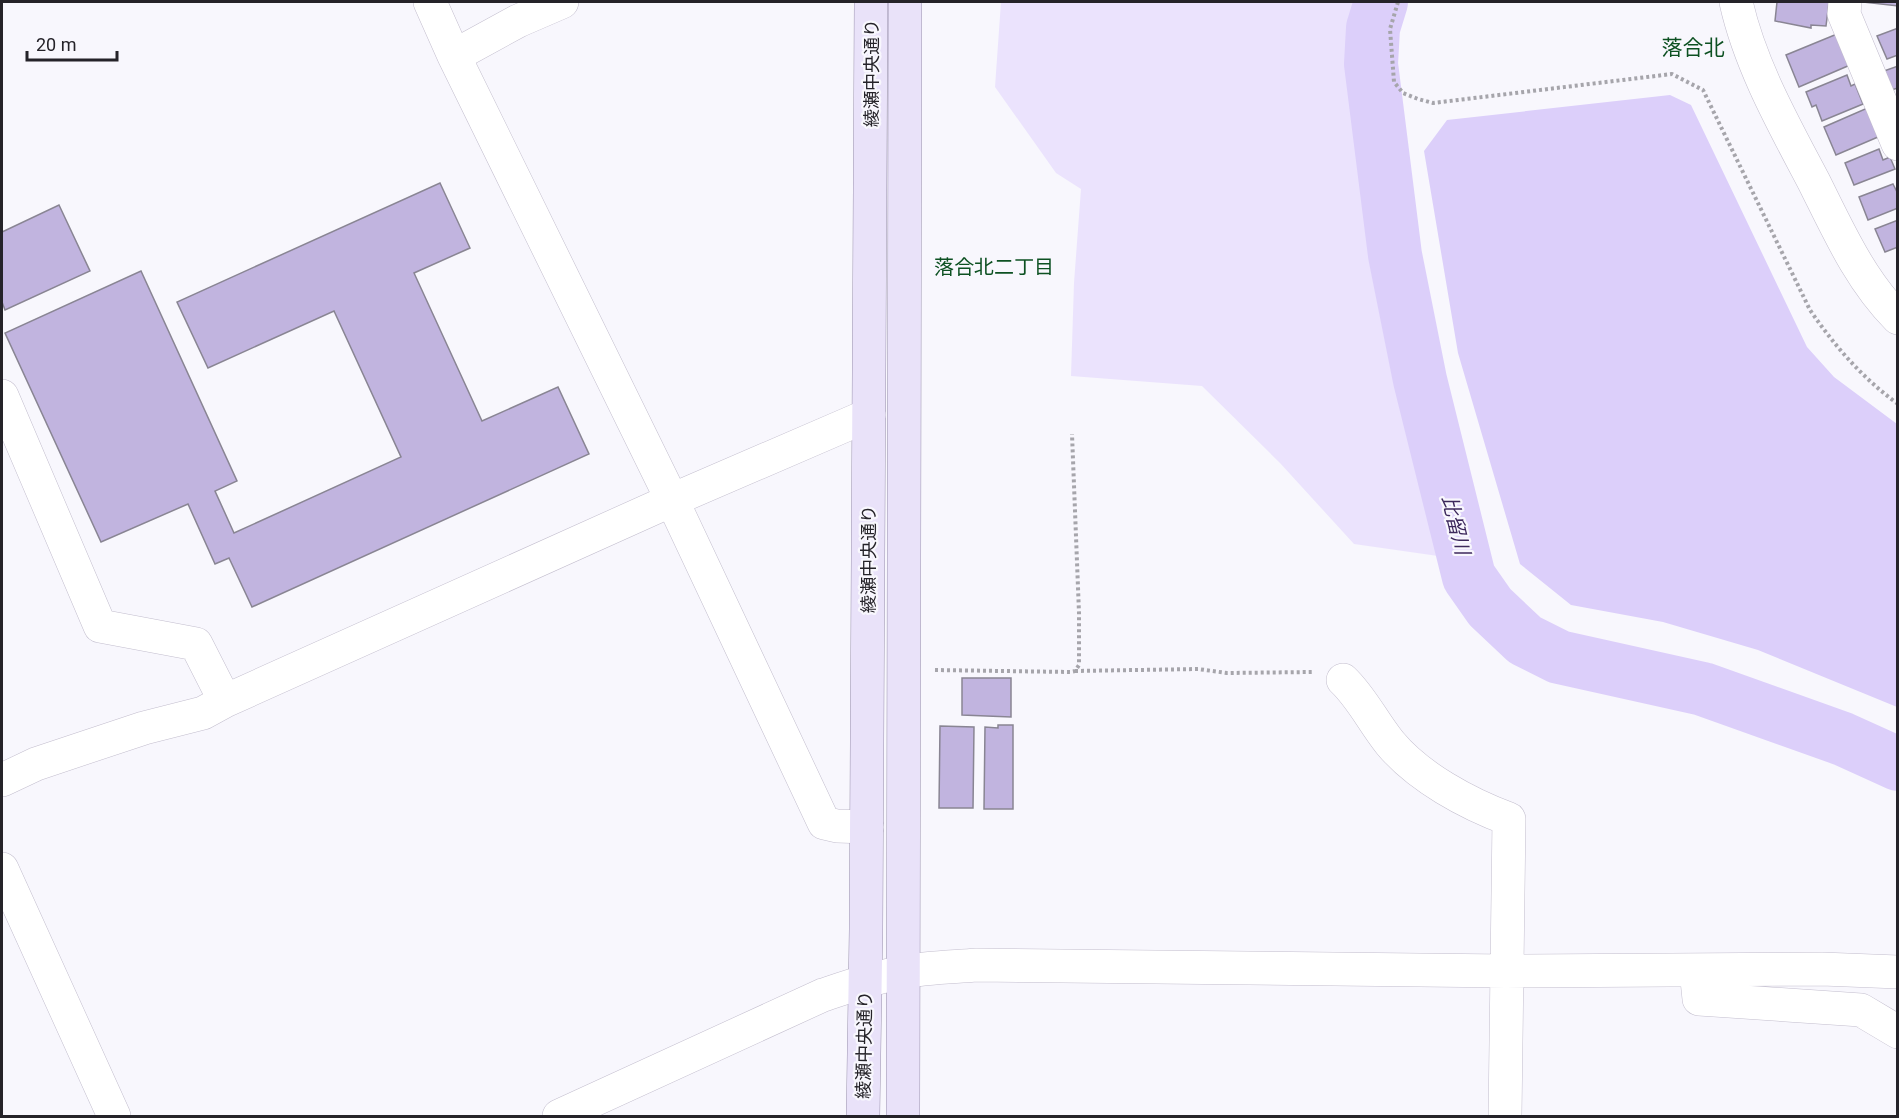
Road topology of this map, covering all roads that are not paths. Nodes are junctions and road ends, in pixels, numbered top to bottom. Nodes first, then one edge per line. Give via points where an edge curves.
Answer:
1 (430, 2) edge
2 (562, 2) edge
3 (871, 2) edge
4 (904, 2) edge
5 (1736, 2) edge
6 (1845, 2) edge
7 (454, 56) junction
8 (1898, 144) edge
9 (1892, 302) edge
10 (2, 396) edge
11 (869, 415) junction
12 (672, 500) junction
13 (1343, 680) road end
14 (225, 701) junction
15 (2, 780) edge
16 (867, 827) junction
17 (2, 869) edge
18 (1506, 970) junction
19 (1696, 970) junction
20 (904, 972) junction
21 (1898, 972) edge
22 (865, 981) junction
23 (1898, 1032) edge
24 (114, 1116) edge
25 (559, 1116) edge
26 (863, 1116) edge
27 (903, 1116) edge
28 (1505, 1116) edge

1 - 7 street
2 - 7 street
3 - 11 main road, 綾瀬中央通り
4 - 20 main road, 綾瀬中央通り
5 - 9 street via 1760,72 1858,269
6 - 8 street via 1844,14
7 - 12 street
10 - 14 street via 100,626 196,644
11 - 12 street
11 - 16 main road, 綾瀬中央通り
12 - 14 street
12 - 16 street via 824,823
13 - 18 street via 1407,762 1509,819
14 - 15 street via 203,713 144,728 36,764
16 - 22 main road, 綾瀬中央通り
17 - 24 street
18 - 19 street
18 - 20 street via 977,965
18 - 28 street
19 - 21 street
19 - 23 street via 1699,999 1861,1010
20 - 22 street
20 - 27 main road, 綾瀬中央通り
22 - 25 street via 823,995
22 - 26 main road, 綾瀬中央通り

